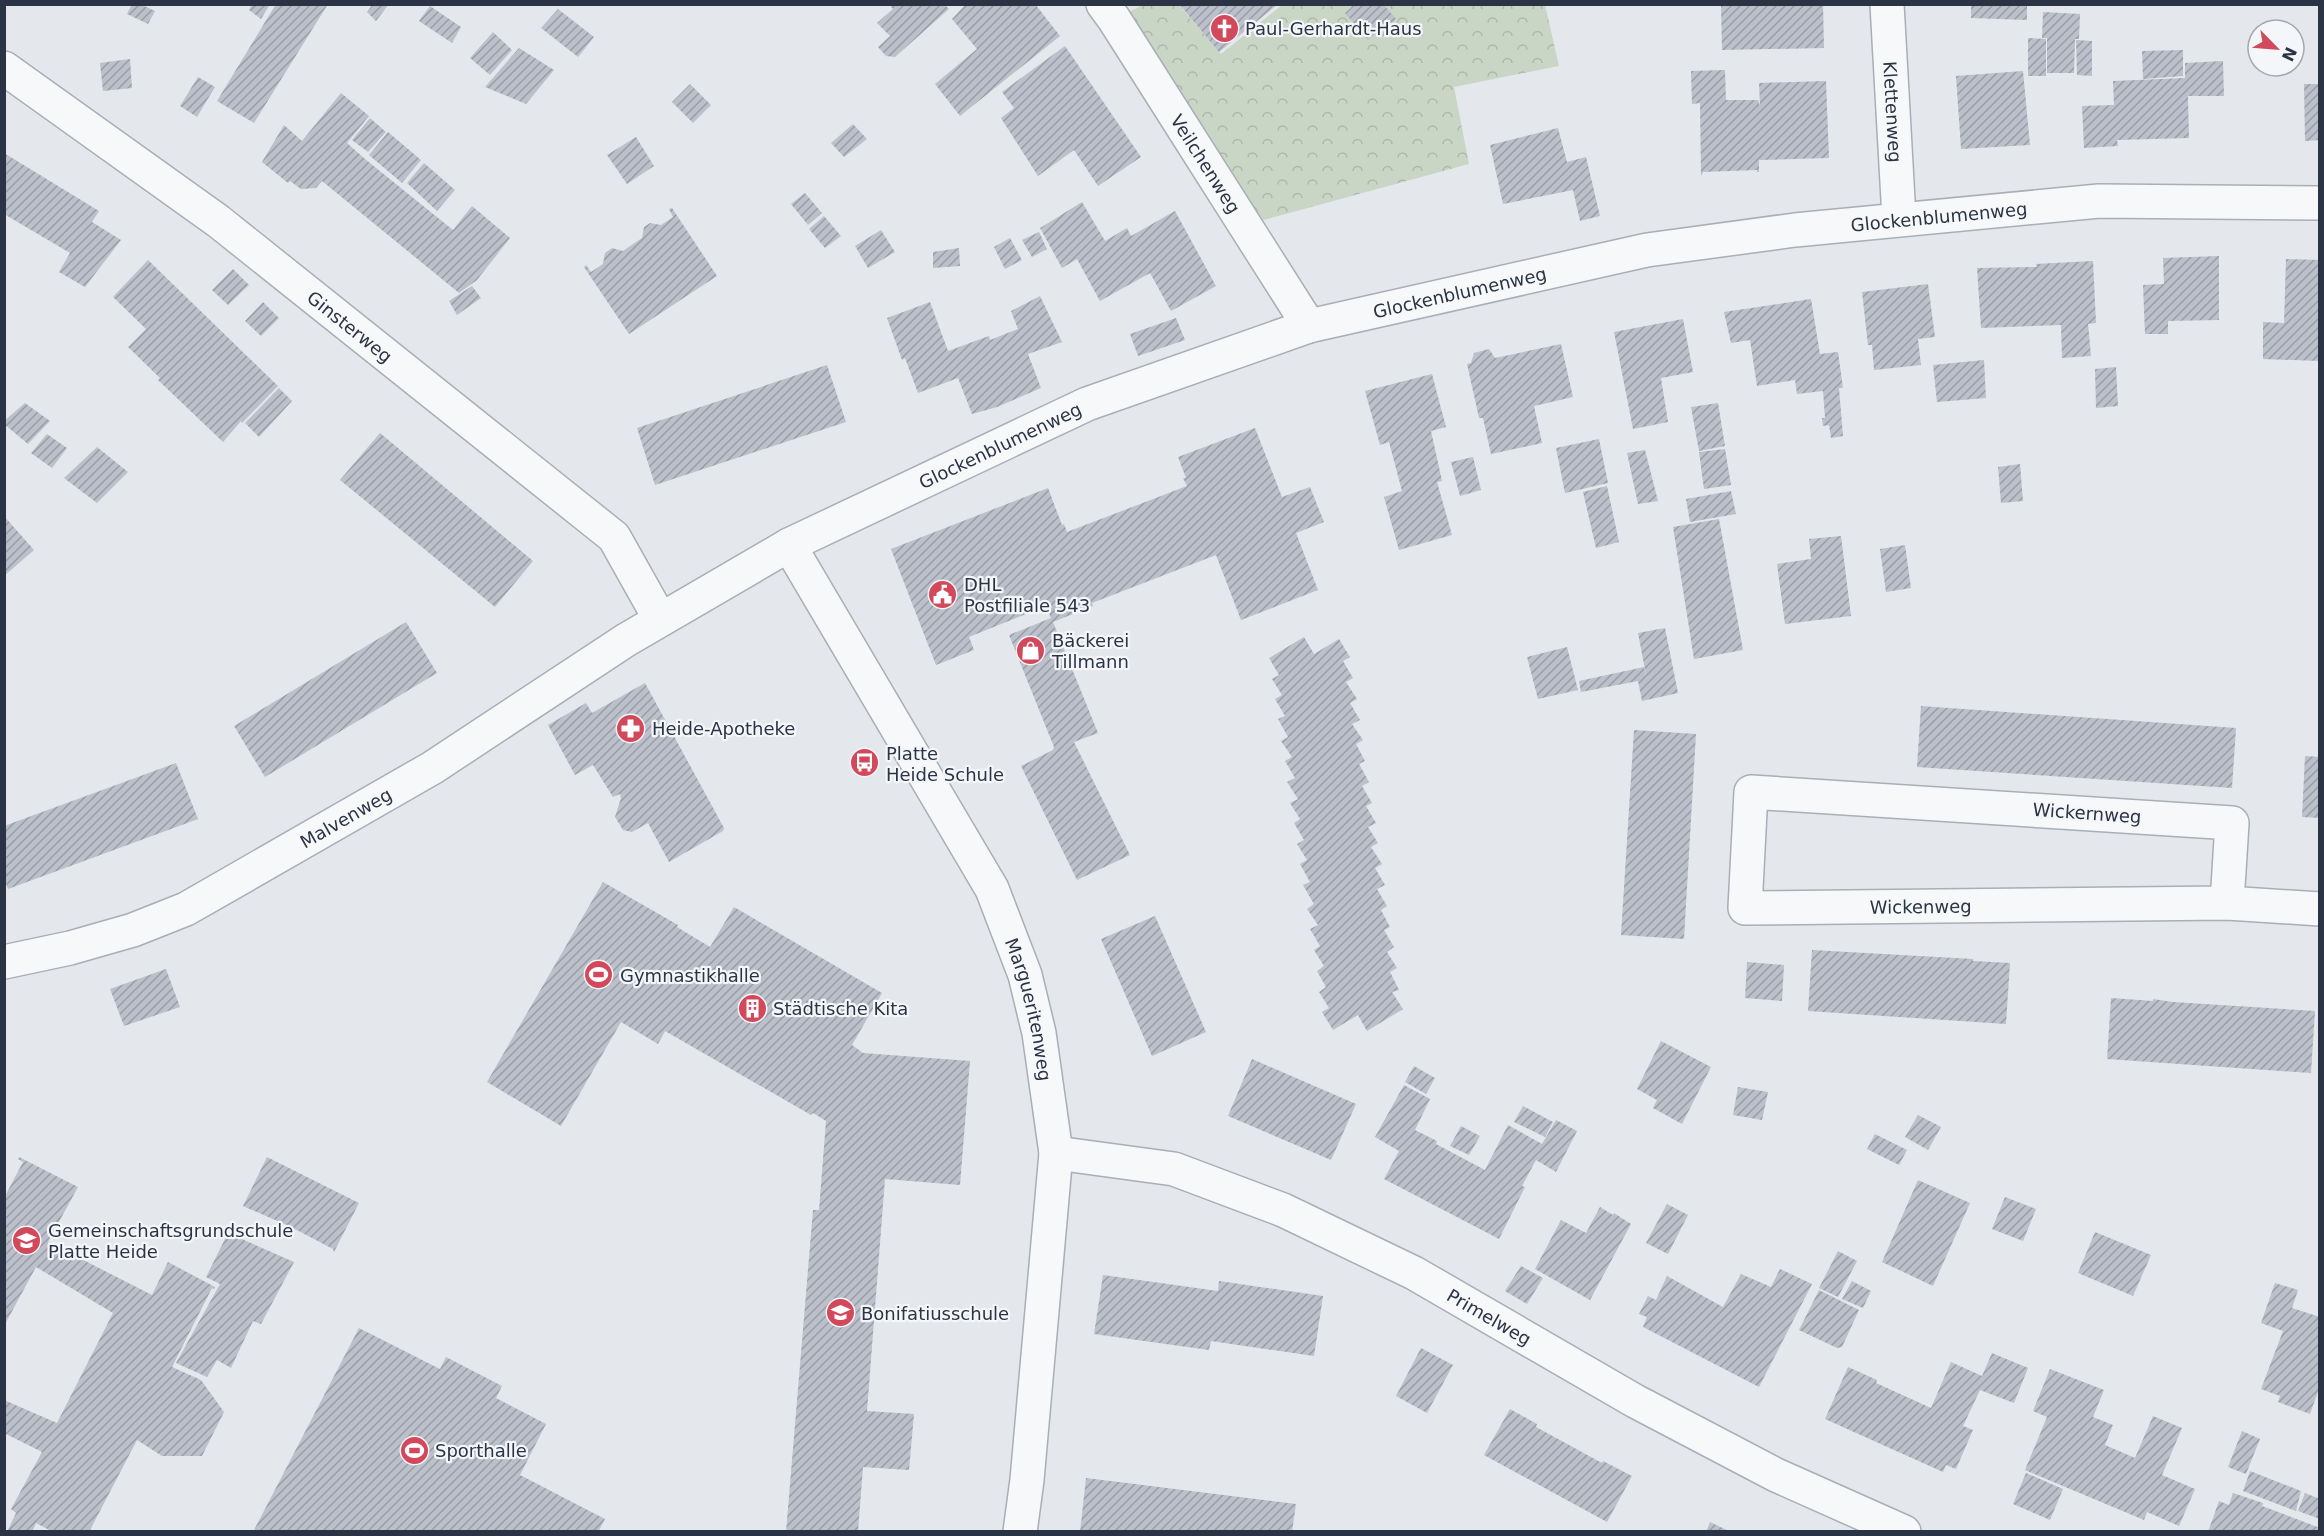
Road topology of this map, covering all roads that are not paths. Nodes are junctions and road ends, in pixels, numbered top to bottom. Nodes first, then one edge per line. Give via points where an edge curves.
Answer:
1 (1103, 4) edge
2 (1887, 4) edge
3 (4, 68) edge
4 (2319, 203) edge
5 (1899, 218) junction
6 (1309, 326) junction
7 (789, 545) junction
8 (660, 619) junction
9 (1861, 799) joint
10 (2227, 903) junction
11 (2319, 909) edge
12 (4, 962) edge
13 (1056, 1153) junction
14 (1020, 1532) edge
15 (1904, 1532) edge

1 - 6 street, Veilchenweg
2 - 5 street, Klettenweg
3 - 8 street, Ginsterweg via 218,221 614,537
4 - 5 street, Glockenblumenweg via 2098,201
5 - 6 street, Glockenblumenweg via 1647,250
6 - 7 street, Glockenblumenweg via 1087,404
7 - 8 street, Glockenblumenweg
7 - 13 street, Margueritenweg via 992,889 1024,975 1039,1034
8 - 12 street, Malvenweg via 432,768 186,909 133,930
9 - 10 street, Wickernweg via 2232,823
9 - 10 street, Wickenweg via 1751,792 1745,908
10 - 11 street, Wickenweg
13 - 14 street, Margueritenweg
13 - 15 street, Primelweg via 1173,1169 1283,1210 1414,1273 1635,1401 1776,1475

